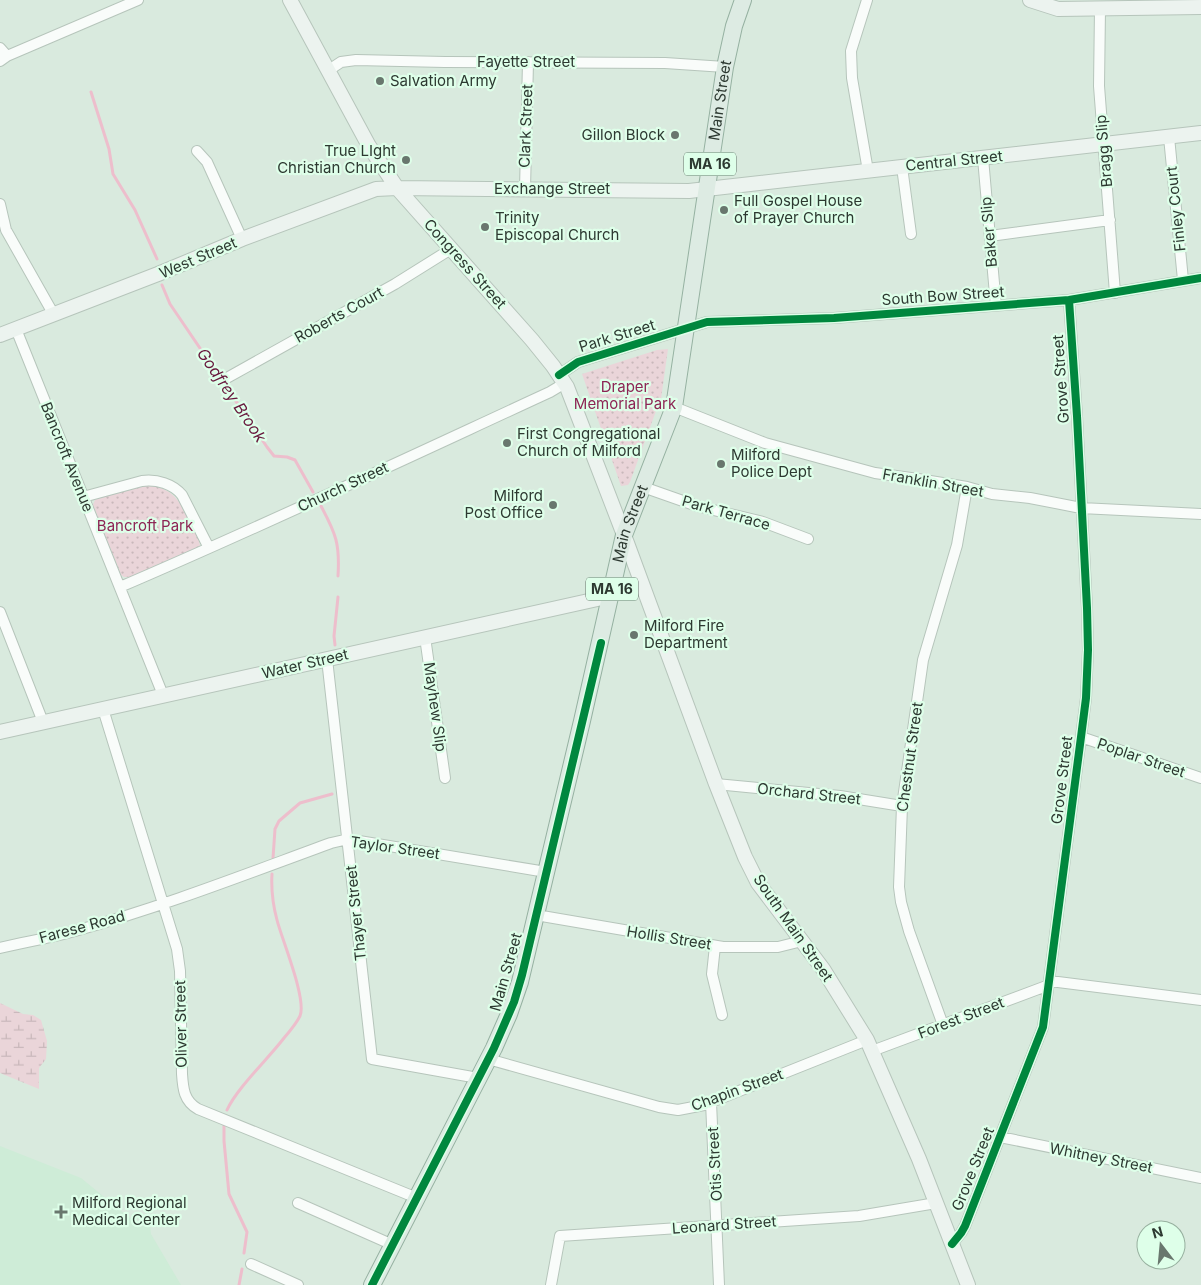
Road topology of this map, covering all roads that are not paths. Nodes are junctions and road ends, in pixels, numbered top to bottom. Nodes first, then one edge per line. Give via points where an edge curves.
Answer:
1 (138, 0) edge
2 (290, 0) edge
3 (743, 0) edge
4 (868, 0) edge
5 (1030, 0) edge
6 (1160, 4) edge
7 (1201, 7) edge
8 (1100, 9) junction
9 (2, 55) edge
10 (528, 62) junction
11 (726, 67) junction
12 (328, 70) junction
13 (1201, 134) edge
14 (1169, 137) junction
15 (1103, 144) junction
16 (197, 151) dead end
17 (983, 158) junction
18 (902, 167) junction
19 (868, 171) junction
20 (397, 188) junction
21 (525, 189) junction
22 (706, 189) junction
23 (0, 204) edge
24 (1110, 220) junction
25 (911, 234) dead end
26 (990, 236) junction
27 (242, 240) junction
28 (451, 248) junction
29 (1201, 278) edge
30 (1183, 280) junction
31 (1115, 293) junction
32 (1070, 300) junction
33 (996, 306) junction
34 (54, 315) junction
35 (16, 329) junction
36 (686, 329) junction
37 (0, 335) edge
38 (225, 378) dead end
39 (562, 379) junction
40 (674, 407) junction
41 (643, 486) junction
42 (966, 487) junction
43 (83, 497) junction
44 (1081, 508) junction
45 (1201, 514) edge
46 (624, 535) junction
47 (808, 539) dead end
48 (209, 548) junction
49 (120, 587) junction
50 (611, 596) junction
51 (0, 612) edge
52 (425, 637) junction
53 (327, 659) junction
54 (163, 696) junction
55 (103, 709) junction
56 (43, 722) junction
57 (0, 732) edge
58 (1081, 737) junction
59 (445, 778) dead end
60 (1201, 778) edge
61 (716, 784) junction
62 (902, 806) junction
63 (347, 840) junction
64 (546, 872) junction
65 (163, 904) junction
66 (536, 915) junction
67 (802, 941) junction
68 (715, 946) junction
69 (0, 948) edge
70 (1049, 982) junction
71 (1201, 1000) edge
72 (722, 1015) dead end
73 (943, 1025) junction
74 (869, 1045) junction
75 (488, 1060) junction
76 (478, 1078) junction
77 (712, 1102) junction
78 (1000, 1137) junction
79 (1201, 1178) edge
80 (417, 1198) junction
81 (936, 1203) junction
82 (298, 1204) dead end
83 (718, 1226) junction
84 (952, 1244) junction
85 (393, 1245) junction
86 (251, 1264) dead end
87 (298, 1285) edge
88 (372, 1285) edge
89 (551, 1285) edge
90 (719, 1285) edge
91 (968, 1285) edge

1 - 9 street
2 - 12 main road, Congress Street
3 - 11 main road, Main Street / MA 16
4 - 19 street via 851,51 852,78
5 - 8 main road via 1058,9
6 - 7 main road
6 - 8 main road
8 - 15 street, Bragg Slip via 1099,86
10 - 11 street, Fayette Street
10 - 12 street, Fayette Street via 356,60 341,62
10 - 21 street, Clark Street
11 - 22 main road, Main Street / MA 16
12 - 20 main road, Congress Street via 369,146
13 - 14 main road, Central Street
14 - 15 main road, Central Street
14 - 30 street, Finley Court
15 - 17 main road, Central Street
15 - 24 street, Bragg Slip
16 - 27 street via 211,169
17 - 18 main road, Central Street
17 - 26 street, Baker Slip
18 - 19 main road, Central Street
18 - 25 street
19 - 22 main road, Central Street
20 - 21 main road, Exchange Street
20 - 27 main road, West Street via 376,189
20 - 28 main road, Congress Street
21 - 22 main road, Exchange Street
22 - 36 main road, Main Street / MA 16
23 - 34 street via 6,230
24 - 26 street
24 - 31 street, Bragg Slip
26 - 33 street, Baker Slip
27 - 34 main road, West Street
28 - 38 street, Roberts Court via 395,284
28 - 39 main road, Congress Street
29 - 30 street, South Bow Street
30 - 31 street, South Bow Street
31 - 32 street, South Bow Street
32 - 33 street, South Bow Street
32 - 44 street, Grove Street
33 - 36 street, South Bow Street via 834,318 707,322
34 - 35 main road, West Street
35 - 37 main road, West Street
35 - 43 street, Bancroft Avenue
36 - 39 street, Park Street via 578,362 570,366
36 - 40 main road, Main Street / MA 16
39 - 46 main road, Congress Street
39 - 48 street, Church Street via 550,392
40 - 41 main road, Main Street / MA 16
40 - 42 street, Franklin Street via 765,443 813,457 875,473
41 - 46 main road, Main Street / MA 16
41 - 47 street, Park Terrace via 697,506 763,522
42 - 44 street, Franklin Street
42 - 62 street, Chestnut Street via 956,545 923,660
43 - 48 street via 142,481 167,484 182,496
43 - 49 street, Bancroft Avenue
44 - 45 street, Franklin Street
44 - 58 street, Grove Street via 1088,650
46 - 50 main road, Main Street / MA 16
46 - 61 main road, South Main Street
48 - 49 street, Church Street
49 - 54 street, Bancroft Avenue
50 - 52 main road, Water Street
50 - 64 main road, Main Street / MA 16
51 - 56 street
52 - 53 main road, Water Street
52 - 59 street, Mayhew Slip
53 - 54 main road, Water Street
53 - 63 street, Thayer Street
54 - 55 main road, Water Street
55 - 56 main road, Water Street
55 - 65 street, Oliver Street
56 - 57 main road, Water Street
58 - 60 street, Poplar Street
58 - 70 street, Grove Street
61 - 62 street, Orchard Street via 840,796
61 - 67 main road, South Main Street via 758,883
62 - 73 street, Chestnut Street via 901,902
63 - 64 street, Taylor Street
63 - 65 street, Taylor Street
63 - 76 street, Thayer Street via 372,1059
64 - 66 main road, Main Street / MA 16
65 - 69 street, Farese Road via 74,932
65 - 80 street, Oliver Street via 179,960 182,1074 188,1102 198,1109
66 - 68 street, Hollis Street
66 - 75 main road, Main Street / MA 16 via 514,1002
67 - 68 street, Hollis Street via 778,947
67 - 74 main road, South Main Street
68 - 72 street via 712,974
70 - 71 street, Forest Street
70 - 73 street, Forest Street
70 - 78 street, Grove Street via 1042,1032
73 - 74 street, Forest Street
74 - 77 street, Chapin Street
74 - 81 main road, South Main Street
75 - 76 main road, Main Street / MA 16
75 - 77 street, Chapin Street via 664,1108 687,1109
76 - 80 main road, Main Street / MA 16
77 - 83 street, Otis Street
78 - 79 street, Whitney Street
78 - 84 street, Grove Street via 965,1226
80 - 85 main road, Main Street / MA 16
81 - 83 street, Leonard Street via 859,1216
81 - 84 main road, South Main Street
82 - 85 street
83 - 89 street, Leonard Street via 560,1236
83 - 90 street, Otis Street
84 - 91 main road, South Main Street
85 - 88 main road, Main Street / MA 16
86 - 87 street

